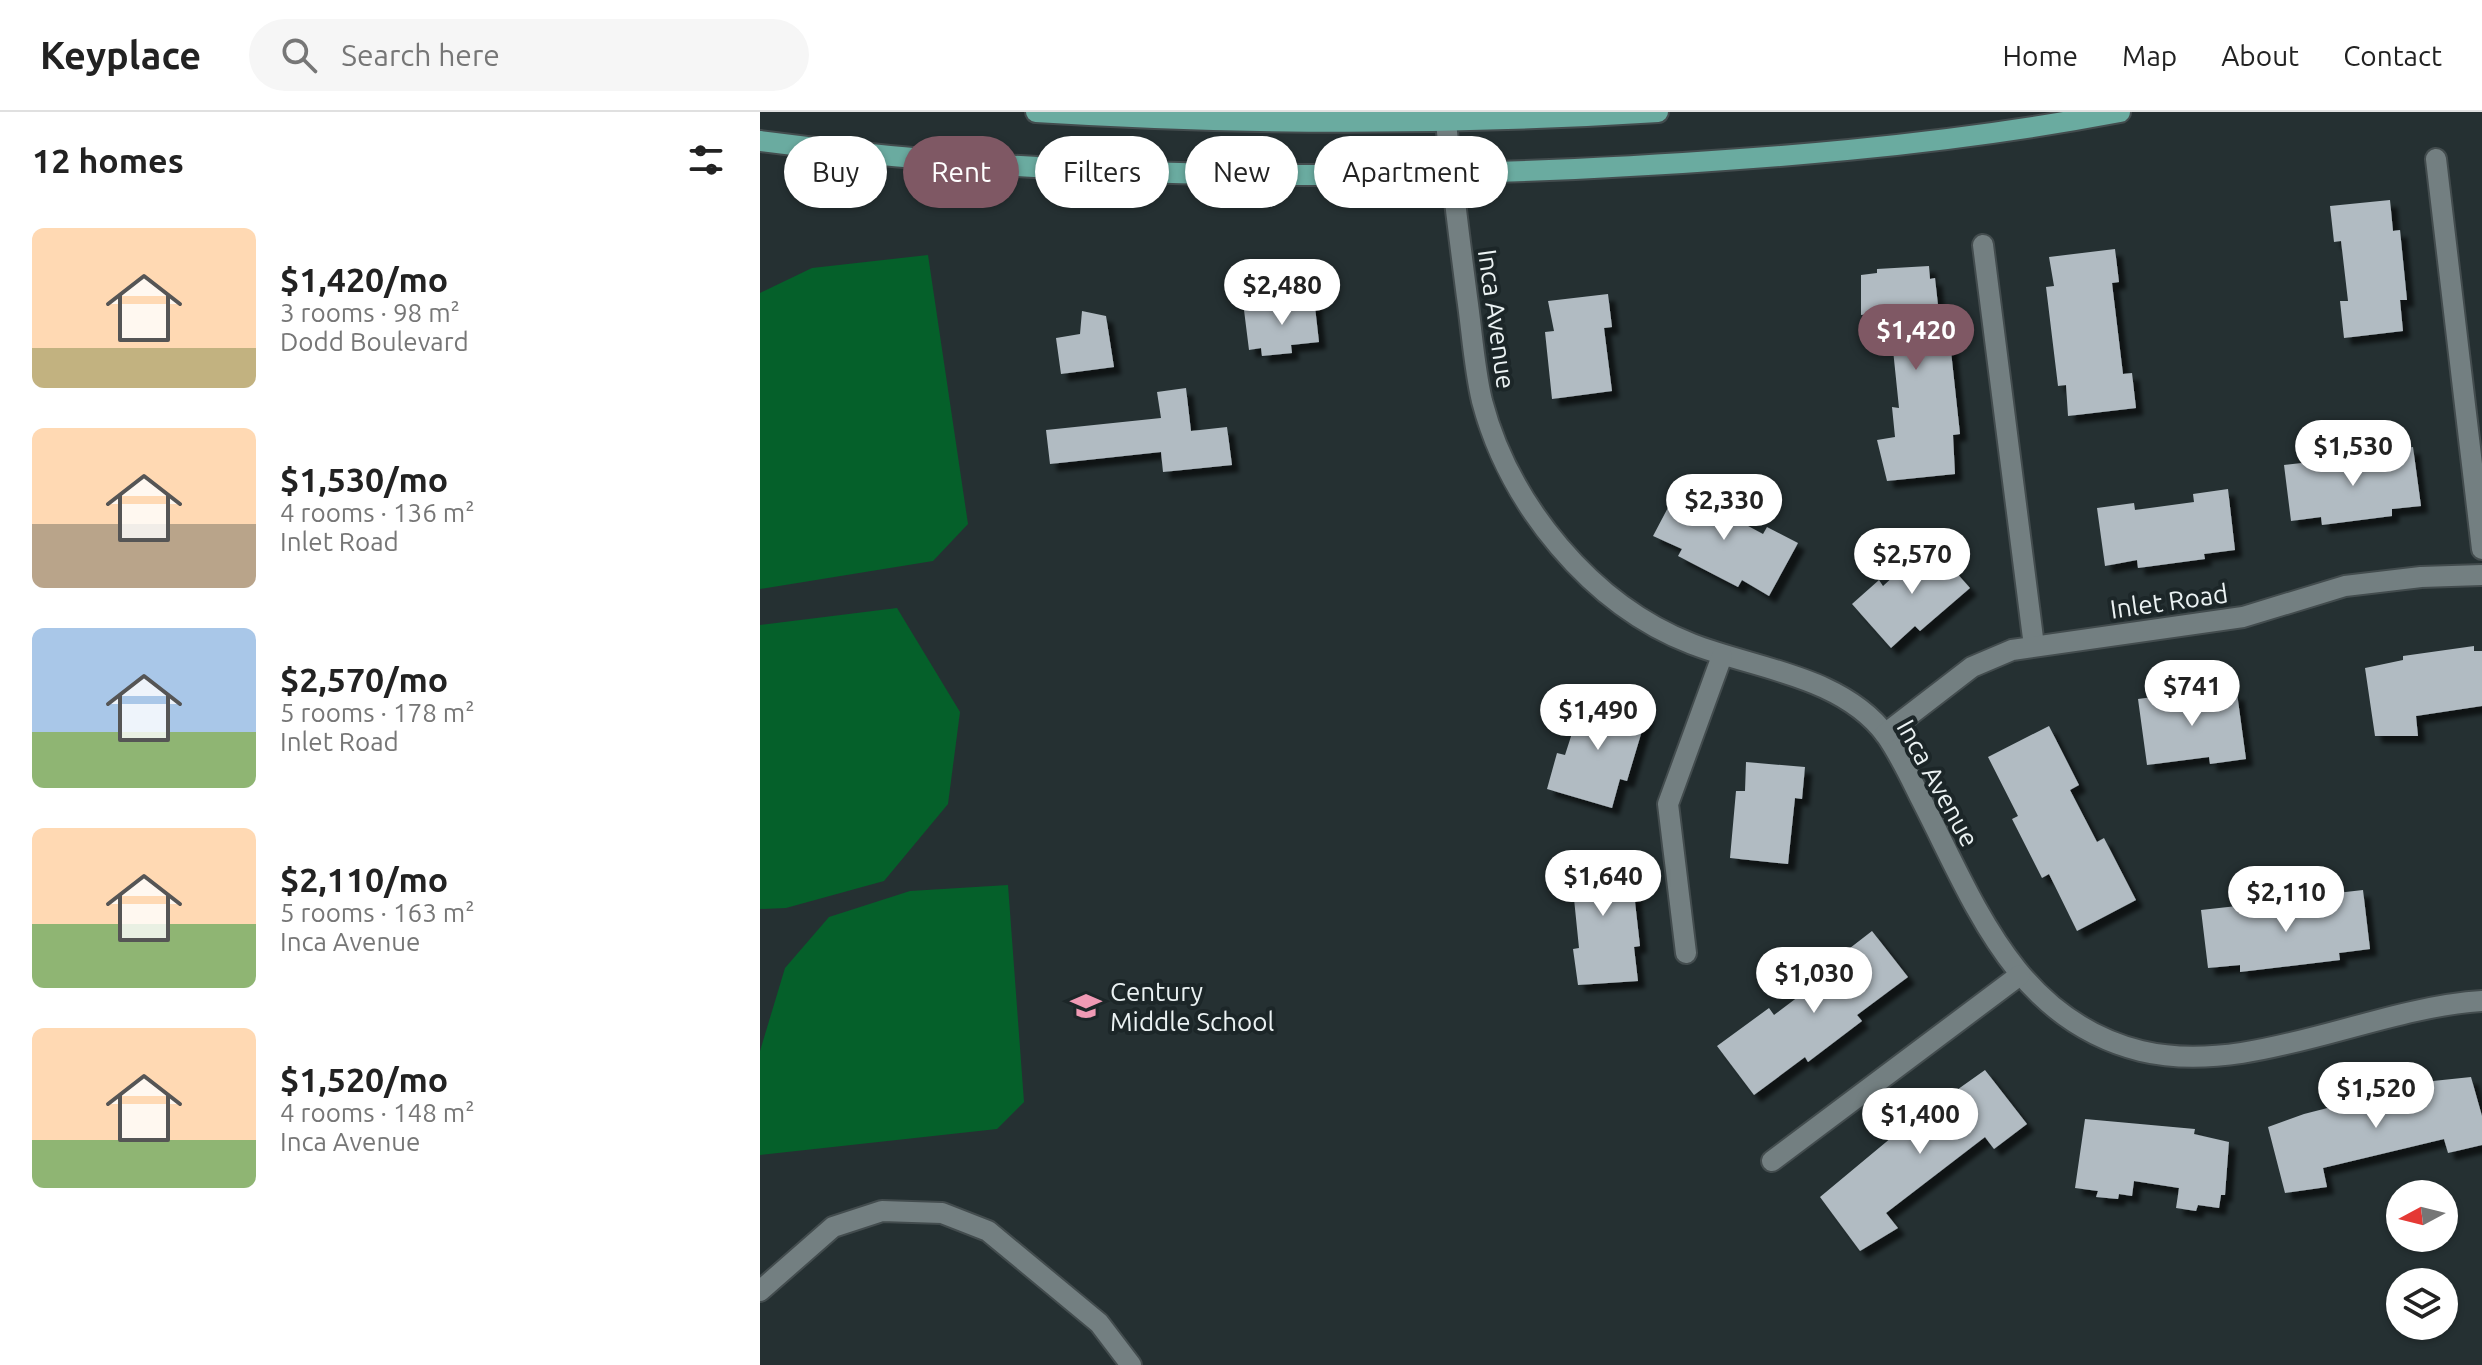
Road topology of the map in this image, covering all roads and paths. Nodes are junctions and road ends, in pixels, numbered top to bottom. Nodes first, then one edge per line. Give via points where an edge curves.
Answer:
1 (1036, 112) edge
2 (1658, 112) edge
3 (2120, 112) edge
4 (1445, 116) edge
5 (1447, 136) edge
6 (760, 141) edge
7 (2436, 159) dead end
8 (1508, 171) edge
9 (1314, 174) edge
10 (1457, 208) edge
11 (1983, 245) dead end
12 (2482, 549) edge
13 (2482, 575) edge
14 (2034, 646) junction
15 (1722, 656) junction
16 (1885, 734) junction
17 (1686, 953) dead end
18 (2020, 975) junction
19 (2482, 1001) edge
20 (1772, 1161) dead end
21 (760, 1291) edge
22 (1131, 1365) edge

1 - 4 main road via 1215,121
2 - 4 main road
3 - 8 main road via 2017,131 1790,156
4 - 5 street, Inca Avenue
6 - 9 main road via 1129,173
7 - 12 street
10 - 15 street, Inca Avenue via 1483,402 1525,501 1596,584 1637,615
11 - 14 street
13 - 14 street, Inlet Road via 2345,586 2243,617
14 - 16 street, Inlet Road via 1972,667
15 - 16 street, Inca Avenue via 1829,690 1851,701
15 - 17 street via 1668,804
16 - 18 street, Inca Avenue via 1989,931
18 - 19 street, Inca Avenue via 2069,1020 2099,1037 2175,1057 2255,1050 2420,1008
18 - 20 street
21 - 22 street via 833,1227 882,1211 942,1213 988,1231 1099,1323

